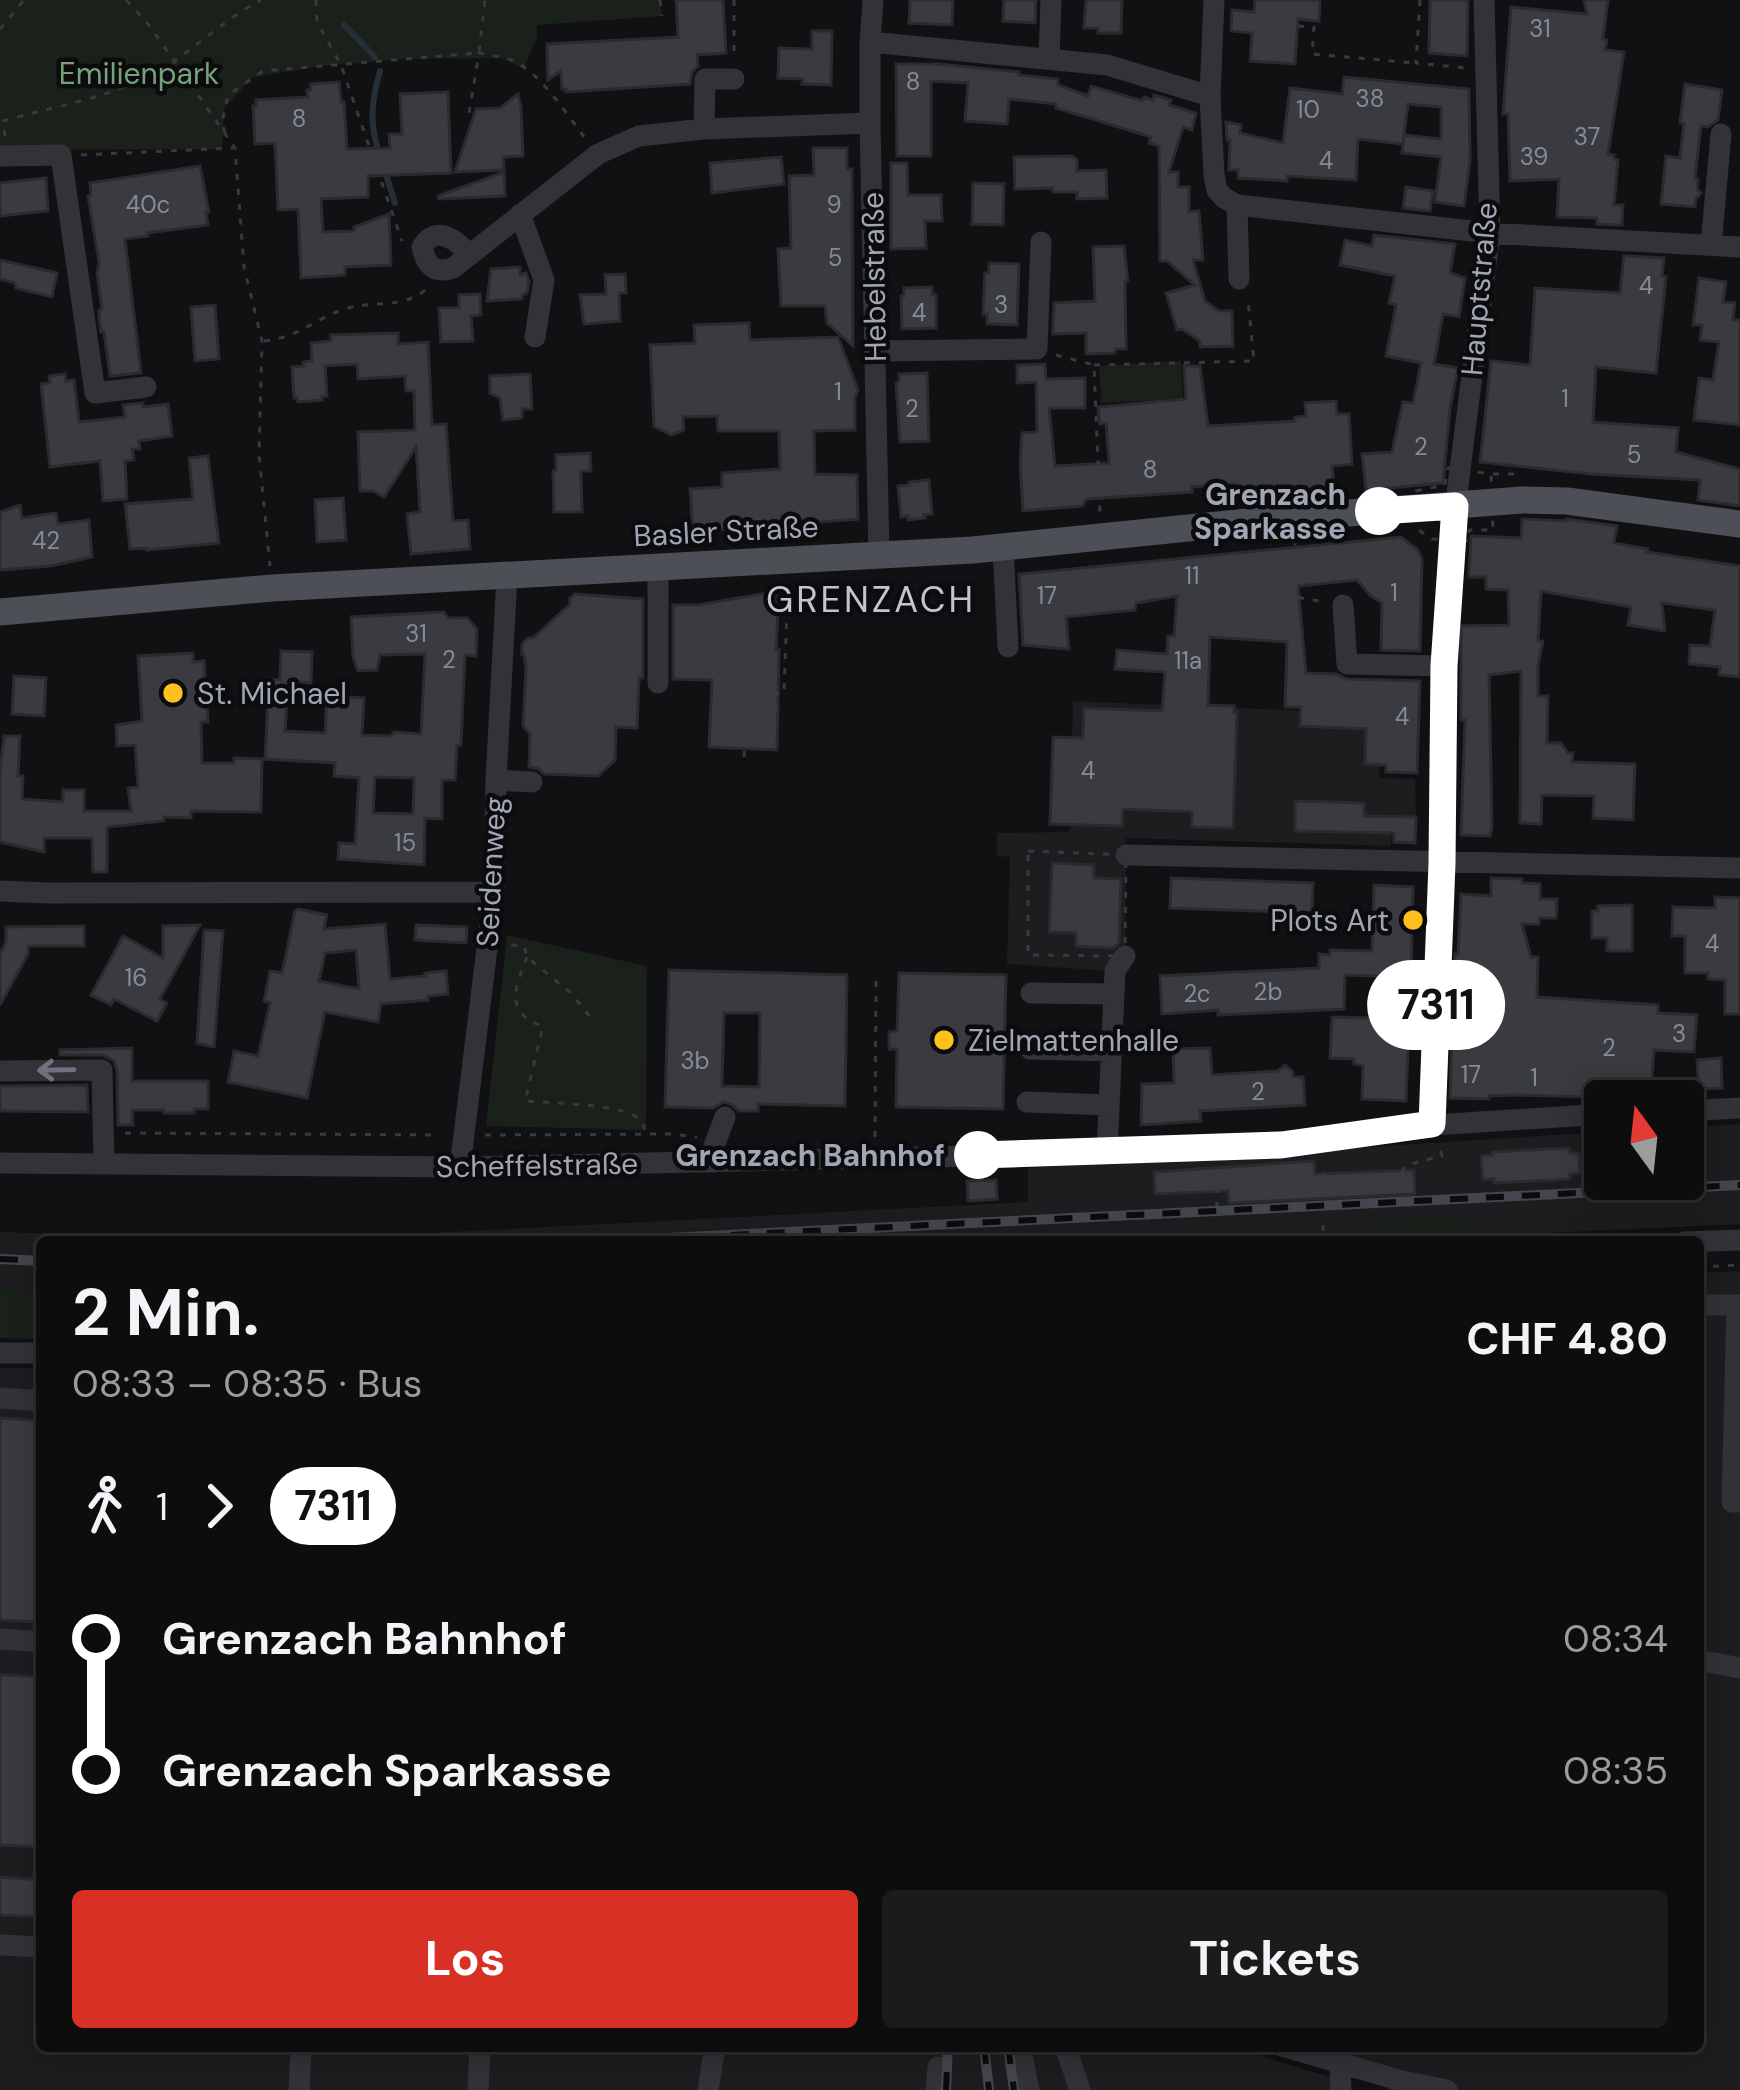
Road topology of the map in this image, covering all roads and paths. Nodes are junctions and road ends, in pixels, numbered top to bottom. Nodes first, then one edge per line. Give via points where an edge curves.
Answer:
1 (24, 0) edge
2 (126, 0) edge
3 (261, 0) edge
4 (316, 0) edge
5 (485, 0) edge
6 (660, 0) edge
7 (734, 0) edge
8 (873, 0) edge
9 (1051, 0) edge
10 (1214, 0) edge
11 (1420, 0) edge
12 (1484, 0) edge
13 (662, 16) dead end
14 (1298, 26) dead end
15 (0, 29) edge
16 (869, 42) junction
17 (479, 53) junction
18 (1049, 59) junction
19 (173, 61) junction
20 (1416, 63) junction
21 (341, 64) junction
22 (1486, 69) junction
23 (734, 79) joint
24 (1210, 95) junction
25 (469, 113) dead end
26 (2, 121) edge
27 (870, 122) junction
28 (704, 129) junction
29 (225, 134) junction
30 (1721, 134) dead end
31 (235, 148) junction
32 (598, 154) junction
33 (61, 155) junction
34 (4, 157) edge
35 (1237, 205) junction
36 (520, 214) junction
37 (1490, 233) junction
38 (1041, 242) dead end
39 (1711, 245) junction
40 (404, 246) dead end
41 (1740, 247) edge
42 (461, 261) joint
43 (416, 278) dead end
44 (1239, 279) joint
45 (422, 293) junction
46 (535, 337) dead end
47 (262, 341) junction
48 (1037, 349) junction
49 (876, 351) junction
50 (1094, 365) junction
51 (146, 387) dead end
52 (1491, 474) dead end
53 (1516, 474) dead end
54 (1455, 506) junction
55 (1295, 517) junction
56 (1740, 524) edge
57 (1101, 536) junction
58 (1003, 547) junction
59 (879, 555) junction
60 (789, 560) junction
61 (658, 568) junction
62 (507, 576) junction
63 (272, 587) junction
64 (1343, 605) joint
65 (0, 612) edge
66 (1008, 646) dead end
67 (1444, 666) junction
68 (658, 683) dead end
69 (744, 757) dead end
70 (496, 780) junction
71 (532, 782) dead end
72 (1126, 855) junction
73 (1442, 863) junction
74 (1740, 868) edge
75 (0, 891) edge
76 (494, 892) junction
77 (489, 941) junction
78 (1125, 956) junction
79 (527, 957) junction
80 (876, 975) dead end
81 (1031, 993) dead end
82 (1114, 994) junction
83 (595, 1022) dead end
84 (1030, 1049) dead end
85 (1112, 1051) junction
86 (0, 1071) edge
87 (1027, 1102) dead end
88 (1109, 1105) junction
89 (1740, 1108) edge
90 (1704, 1110) edge
91 (1584, 1115) edge
92 (724, 1117) dead end
93 (1432, 1124) junction
94 (104, 1133) junction
95 (646, 1134) junction
96 (464, 1136) junction
97 (1107, 1153) junction
98 (714, 1154) junction
99 (874, 1157) junction
100 (0, 1163) edge
101 (1215, 1164) dead end
102 (104, 1165) junction
103 (460, 1167) junction
104 (1323, 1173) dead end
105 (1316, 1185) dead end
106 (1394, 1185) junction
107 (1324, 1186) junction
108 (1399, 1198) dead end
109 (1325, 1202) dead end
110 (1217, 1207) dead end
111 (1323, 1225) dead end
112 (1323, 1232) junction
113 (1330, 1232) dead end
114 (1323, 1236) edge
115 (1740, 1240) edge
116 (1704, 1241) edge
117 (1740, 1265) edge
118 (1704, 1267) edge
119 (1704, 1305) edge
120 (1738, 1305) edge
121 (0, 1353) edge
122 (36, 1353) edge
123 (0, 1398) edge
124 (36, 1401) edge
125 (1740, 1502) edge
126 (0, 1639) edge
127 (36, 1642) edge
128 (1704, 1661) edge
129 (1740, 1668) edge
130 (0, 1945) edge
131 (36, 1947) edge
132 (301, 2052) edge
133 (480, 2052) edge
134 (714, 2052) edge
135 (1021, 2052) edge
136 (1067, 2052) edge
137 (1339, 2054) edge
138 (938, 2067) dead end
139 (299, 2090) edge
140 (478, 2090) edge
141 (708, 2090) edge
142 (936, 2090) edge
143 (1029, 2090) edge
144 (1080, 2090) edge
145 (1341, 2090) edge
146 (1447, 2090) edge

1 - 15 path
2 - 19 path
3 - 19 path
4 - 21 path via 317,22
5 - 17 path
6 - 13 path
7 - 23 path
8 - 16 street, Hebelstraße
9 - 18 street
10 - 24 street
11 - 20 path
12 - 22 street, Hauptstraße
14 - 20 path via 1314,27 1312,54
16 - 18 street
16 - 27 street, Hebelstraße
17 - 21 path
17 - 25 path
17 - 32 path via 515,61 547,88
18 - 24 street via 1106,64
19 - 26 path via 99,97
19 - 29 path
20 - 22 path
21 - 29 path via 263,71 228,95
21 - 40 path
22 - 37 street, Hauptstraße
23 - 28 street via 705,79
24 - 35 street via 1217,190
26 - 34 path
27 - 28 street
27 - 49 street, Hebelstraße
28 - 32 street via 640,136
29 - 31 path
30 - 39 street
31 - 33 path
31 - 47 path via 244,267
32 - 36 street
33 - 34 street
33 - 51 street via 95,393
35 - 37 street
35 - 44 street
36 - 42 street
36 - 46 street via 544,280
37 - 39 street
37 - 54 street, Hauptstraße via 1488,320
38 - 48 street
39 - 41 street
42 - 45 path
43 - 45 path
44 - 50 path via 1254,361
45 - 47 path via 399,304 341,310 288,338
47 - 63 path via 259,455
48 - 49 street
48 - 50 path
49 - 59 street, Hebelstraße
50 - 57 path
52 - 53 path
54 - 55 main road, Basler Straße
54 - 56 main road, Basler Straße via 1567,501
54 - 67 street, Hauptstraße
55 - 57 main road, Basler Straße
55 - 64 path via 1296,597
57 - 58 main road, Basler Straße
58 - 59 main road, Basler Straße
58 - 66 street
59 - 60 main road, Basler Straße
60 - 61 main road, Basler Straße
60 - 69 path via 784,690 776,690 775,726 746,725
61 - 62 main road, Basler Straße
61 - 68 street
62 - 63 main road, Basler Straße
62 - 70 street, Seidenweg
63 - 65 main road, Basler Straße
64 - 67 street via 1347,664
67 - 73 street, Hauptstraße
70 - 71 street
70 - 76 street, Seidenweg
72 - 73 street
72 - 78 path
72 - 78 path via 1028,851 1028,955
73 - 74 street
73 - 93 street, Hauptstraße
75 - 76 street
76 - 77 street, Seidenweg
77 - 79 path via 524,946
77 - 96 street, Seidenweg
78 - 82 street
79 - 83 path
79 - 95 path via 515,987 518,1010 543,1026 525,1101 614,1109 635,1116
80 - 99 path
81 - 82 street
82 - 85 street
84 - 85 street
85 - 88 street
94 -> 86 street via 101,1070
87 - 88 street
88 - 97 street
89 - 90 street
91 - 93 street, Scheffelstraße
92 - 98 street
93 - 97 street, Scheffelstraße via 1281,1145
93 - 106 path via 1442,1156 1406,1165
94 - 96 path
94 - 102 street
95 - 96 path
95 - 98 path via 700,1137
96 - 103 street, Seidenweg
97 - 99 street, Scheffelstraße
98 - 99 street, Scheffelstraße
98 - 103 street, Scheffelstraße
100 - 102 street, Scheffelstraße
101 - 110 path
102 - 103 street, Scheffelstraße
104 - 107 path
105 - 107 path
106 - 107 path
106 - 108 path
107 - 109 path
111 - 112 path
112 - 113 path
112 - 114 path
115 - 116 street
117 - 118 path
119 - 120 street
120 - 125 street via 1732,1502
121 - 122 street
123 - 124 street
126 - 127 street
128 - 129 street
130 - 131 street
132 - 139 street
133 - 140 street
134 - 141 street
135 - 143 street
136 - 144 street
137 - 145 street
137 - 146 street
138 - 142 street

